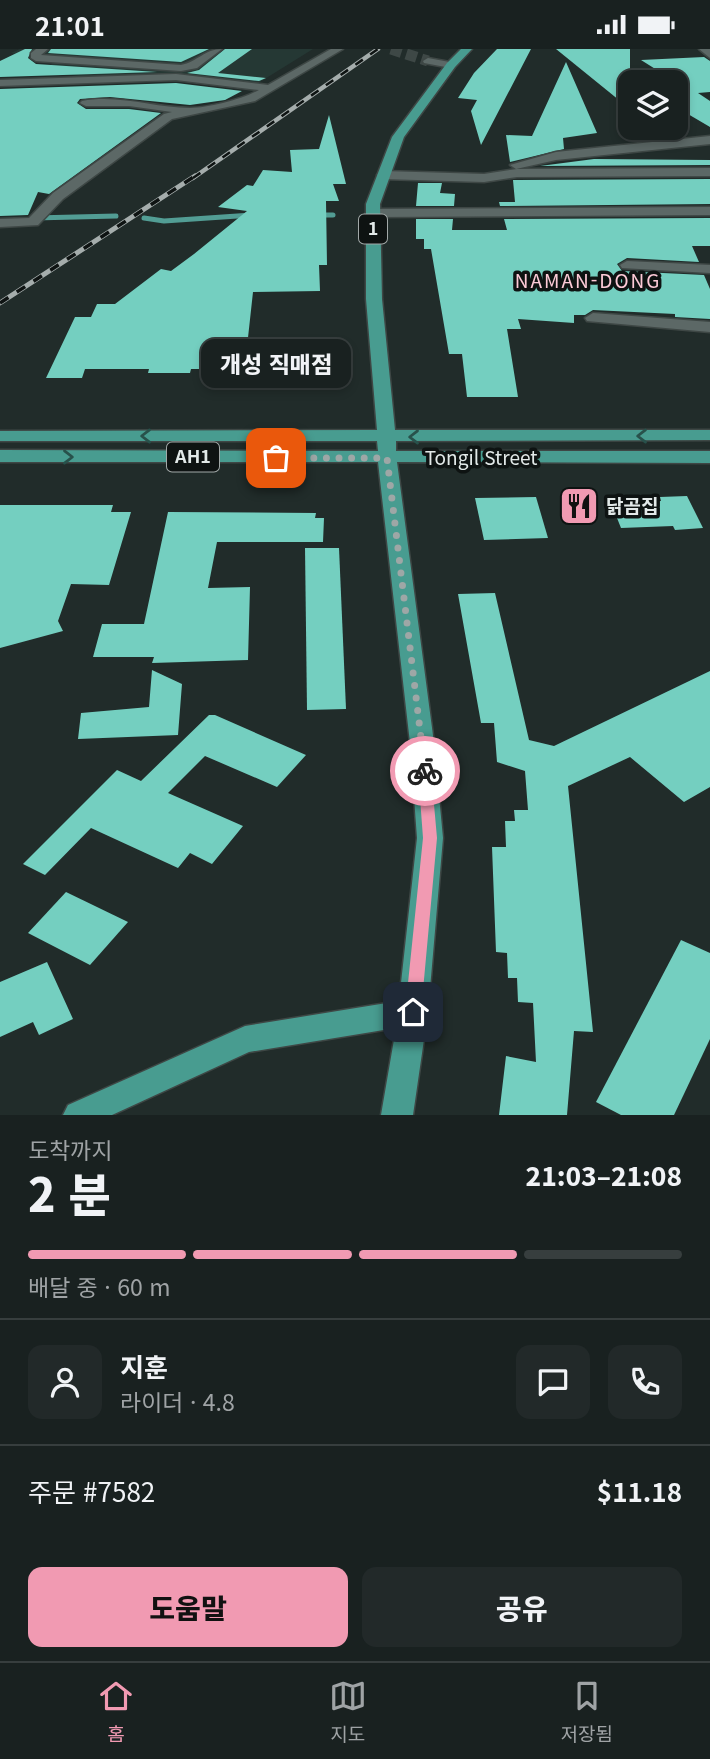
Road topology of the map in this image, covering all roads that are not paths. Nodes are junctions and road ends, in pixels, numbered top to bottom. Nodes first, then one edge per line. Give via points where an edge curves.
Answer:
1 (43, 49) edge
2 (118, 49) edge
3 (217, 49) edge
4 (337, 49) edge
5 (467, 49) edge
6 (704, 49) edge
7 (710, 54) edge
8 (156, 55) dead end
9 (428, 61) tunnel mouth
10 (95, 63) junction
11 (451, 65) junction
12 (139, 66) junction
13 (0, 83) edge
14 (269, 88) junction
15 (86, 103) dead end
16 (186, 111) junction
17 (710, 140) edge
18 (710, 172) edge
19 (499, 174) junction
20 (383, 176) junction
21 (710, 212) edge
22 (373, 213) junction
23 (0, 223) edge
24 (627, 265) dead end
25 (710, 269) edge
26 (593, 318) dead end
27 (710, 327) edge
28 (710, 435) edge
29 (0, 436) edge
30 (386, 448) junction
31 (0, 456) edge
32 (710, 457) edge
33 (413, 1012) junction
34 (79, 1115) edge
35 (397, 1115) edge

1 - 10 street via 36,58
2 - 10 street
3 - 12 street via 188,68
4 - 14 street
5 - 11 main road, 1
6 - 7 street
8 - 12 street
9 - 11 street
10 - 12 street
11 - 20 main road, 1 via 398,137
13 - 14 street via 176,78
14 - 16 street via 251,99
15 - 16 street
16 - 23 street via 168,116 148,130 58,197 39,218
17 - 19 street via 556,156 518,164
18 - 19 street
19 - 20 street via 484,178
20 - 22 main road, 1
21 - 22 street
22 - 30 main road, 1 via 374,299
24 - 25 street
26 - 27 street
28 -> 30 main road, Tongil Street / AH1
30 -> 29 main road, Tongil Street / AH1
31 -> 30 main road, Tongil Street / AH1
30 - 32 main road, Tongil Street / AH1
30 - 33 main road, 1 via 430,838
33 - 34 main road via 245,1039
33 - 35 main road, 1

